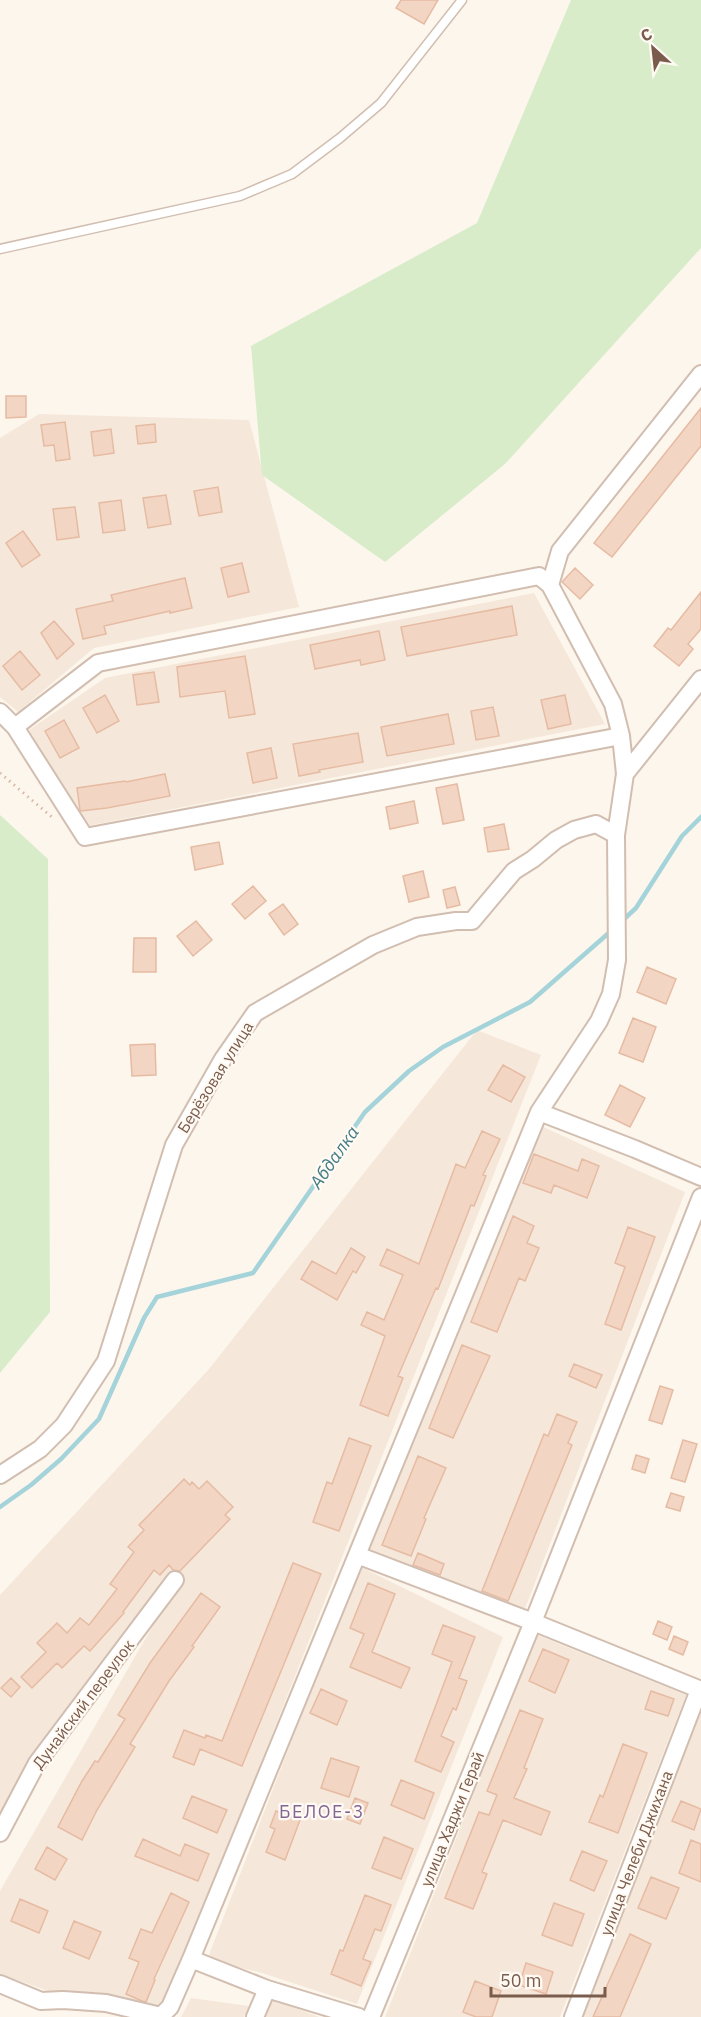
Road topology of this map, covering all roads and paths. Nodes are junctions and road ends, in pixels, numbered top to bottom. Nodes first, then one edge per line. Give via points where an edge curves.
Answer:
1 (462, 0) edge
2 (0, 249) edge
3 (701, 374) edge
4 (550, 585) junction
5 (701, 679) edge
6 (0, 712) edge
7 (15, 727) junction
8 (621, 736) junction
9 (0, 772) edge
10 (625, 774) junction
11 (61, 823) dead end
12 (616, 835) junction
13 (539, 1112) junction
14 (701, 1177) edge
15 (701, 1197) edge
16 (0, 1475) edge
17 (357, 1555) junction
18 (175, 1580) dead end
19 (533, 1622) junction
20 (700, 1690) edge
21 (0, 1833) edge
22 (191, 1959) junction
23 (0, 1984) edge
24 (267, 1989) junction
25 (255, 2017) edge
26 (359, 2017) edge
27 (371, 2017) edge
28 (573, 2017) edge

1 - 2 lane via 381,103 292,174 240,196
3 - 4 street via 560,551
4 - 7 street via 539,576 98,663
4 - 8 street via 613,704
5 - 10 street
6 - 7 street
7 - 8 street via 84,837
8 - 10 street
9 - 11 path
10 - 12 street
12 - 13 street via 617,960 611,994 599,1021
12 - 16 street, Берёзовая улица via 596,824 574,830 514,871 472,921 417,927 373,945 255,1013 223,1059 174,1145 106,1361 64,1425 40,1449
13 - 14 street
13 - 17 street
15 - 19 street, улица Хаджи Герай
17 - 19 street
17 - 22 street
18 - 21 street, Дунайский переулок via 37,1763
19 - 20 street
19 - 27 street, улица Хаджи Герай
20 - 28 street, улица Челеби Джихана
22 - 23 street via 170,2007 161,2016 106,2003 41,2001
22 - 24 street
24 - 25 street
24 - 26 street

